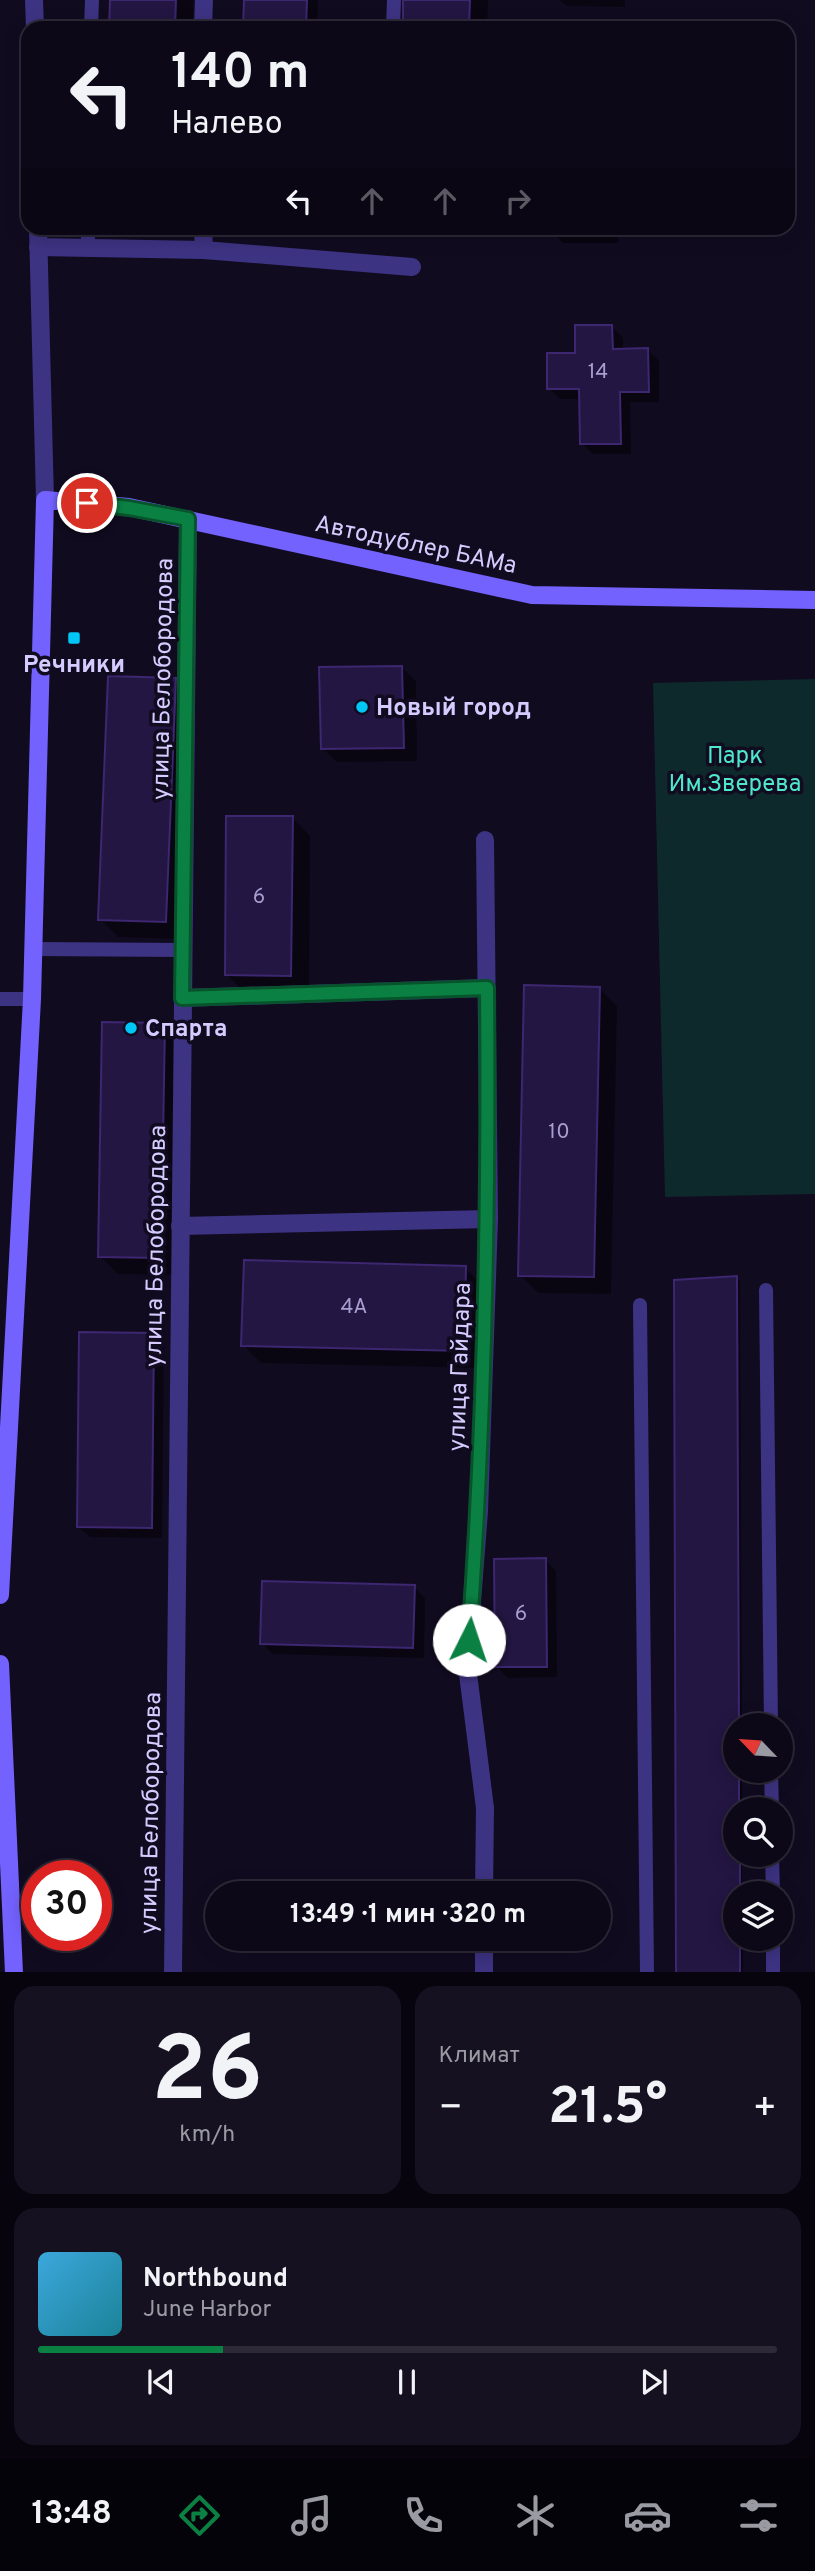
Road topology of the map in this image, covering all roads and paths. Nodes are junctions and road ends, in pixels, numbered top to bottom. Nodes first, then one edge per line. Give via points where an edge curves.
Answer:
1 (34, 0) edge
2 (92, 0) edge
3 (204, 0) edge
4 (394, 0) edge
5 (35, 21) edge
6 (92, 21) edge
7 (203, 21) edge
8 (393, 21) edge
9 (38, 235) edge
10 (88, 235) edge
11 (203, 235) edge
12 (38, 247) junction
13 (88, 248) junction
14 (204, 250) junction
15 (412, 267) dead end
16 (45, 500) junction
17 (188, 519) junction
18 (815, 600) edge
19 (485, 840) dead end
20 (33, 949) junction
21 (183, 950) junction
22 (487, 988) junction
23 (182, 998) junction
24 (0, 999) edge
25 (32, 999) junction
26 (489, 1219) junction
27 (180, 1226) junction
28 (766, 1290) dead end
29 (640, 1305) dead end
30 (0, 1595) edge
31 (0, 1664) edge
32 (771, 1713) edge
33 (484, 1881) edge
34 (484, 1951) edge
35 (773, 1951) edge
36 (14, 1972) edge
37 (173, 1972) edge
38 (484, 1972) edge
39 (647, 1972) edge
40 (774, 1972) edge

1 - 5 street
2 - 6 lane
3 - 7 street
4 - 8 lane
9 - 12 street
10 - 13 lane
11 - 14 street
12 - 13 street
12 - 16 street
13 - 14 street
14 - 15 street
16 - 17 main road, Автодублер БАМа
16 - 20 main road
17 - 18 main road, Автодублер БАМа via 532,595
17 - 21 street, улица Белобородова
19 - 22 street, улица Гайдара
20 - 21 lane
20 - 25 main road
21 - 23 street, улица Белобородова
22 - 23 street
22 - 26 street, улица Гайдара
23 - 27 street, улица Белобородова
24 - 25 lane
25 - 30 main road
26 - 27 street
26 - 33 street, улица Гайдара via 479,1511 467,1666 485,1808
27 - 37 street, улица Белобородова
28 - 32 lane
29 - 39 lane
31 - 36 main road
34 - 38 street
35 - 40 lane

